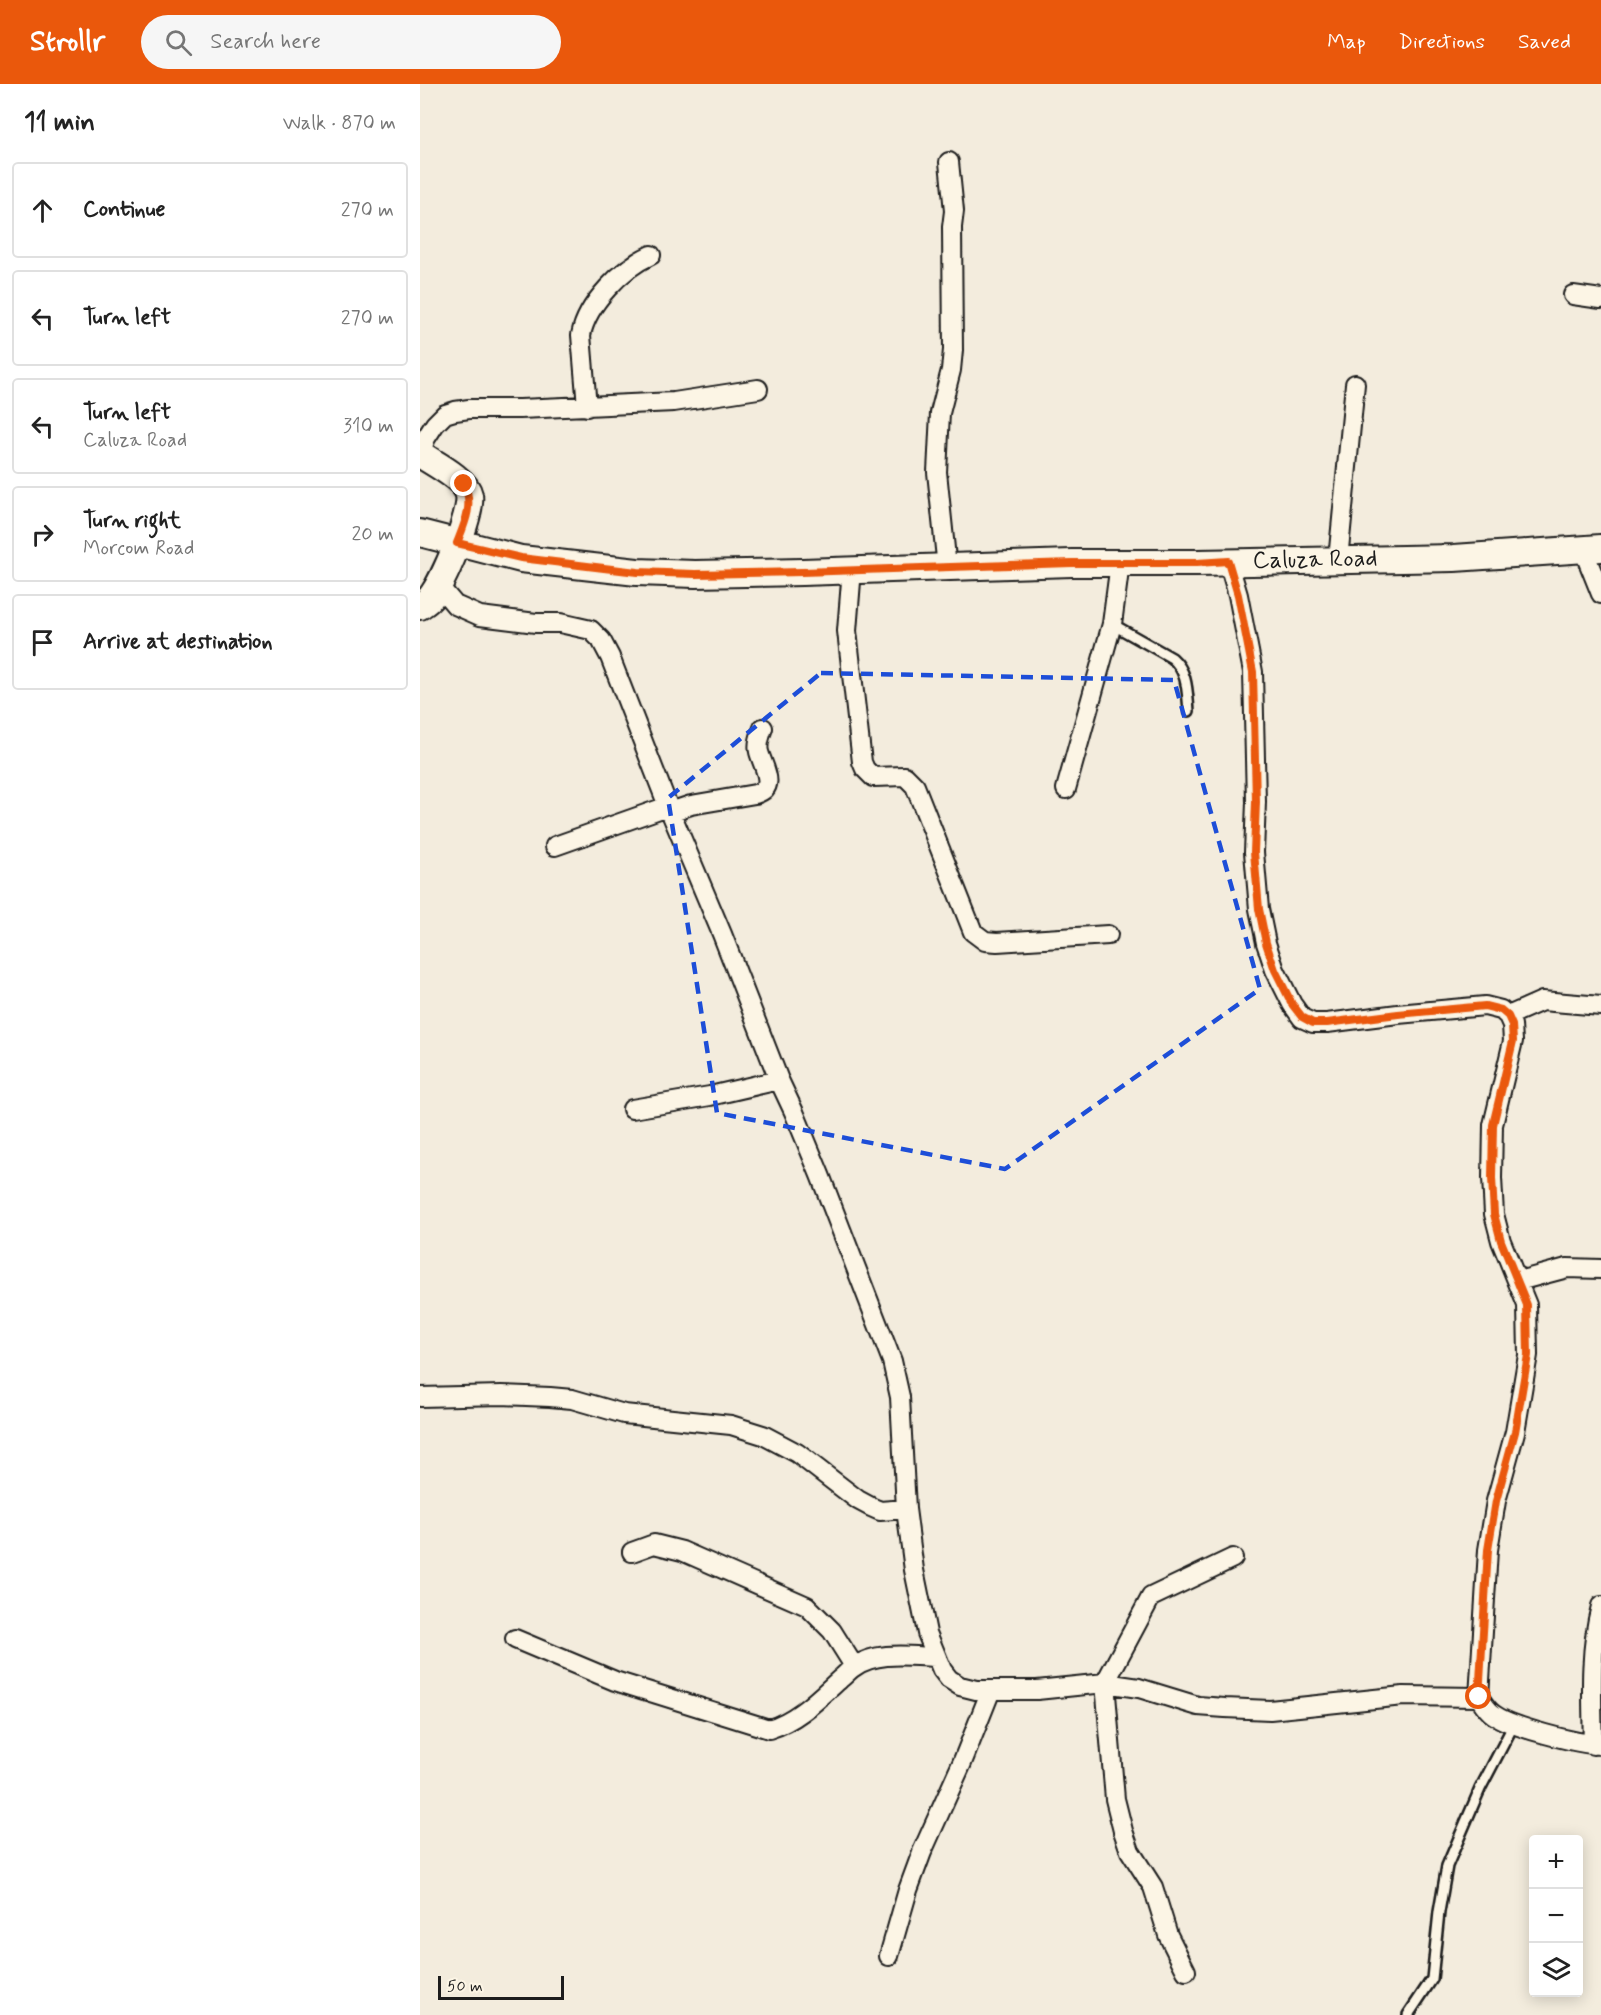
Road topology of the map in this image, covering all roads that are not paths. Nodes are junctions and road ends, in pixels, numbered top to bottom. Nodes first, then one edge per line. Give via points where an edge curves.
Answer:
1 (949, 162) dead end
2 (651, 255) dead end
3 (1573, 295) dead end
4 (1601, 299) edge
5 (1355, 384) dead end
6 (758, 389) dead end
7 (587, 407) junction
8 (420, 454) edge
9 (420, 533) edge
10 (457, 543) junction
11 (1592, 548) edge
12 (1338, 560) junction
13 (1228, 561) junction
14 (1120, 563) junction
15 (947, 568) junction
16 (852, 570) junction
17 (438, 585) junction
18 (1601, 594) edge
19 (420, 606) edge
20 (1112, 624) junction
21 (1189, 711) dead end
22 (763, 728) dead end
23 (1066, 789) dead end
24 (669, 809) junction
25 (555, 846) dead end
26 (1108, 935) dead end
27 (1601, 1006) edge
28 (1508, 1016) junction
29 (779, 1080) junction
30 (632, 1109) dead end
31 (1601, 1269) edge
32 (1518, 1281) junction
33 (420, 1397) edge
34 (906, 1509) junction
35 (632, 1552) dead end
36 (1233, 1558) dead end
37 (1601, 1606) edge
38 (515, 1640) dead end
39 (935, 1657) junction
40 (854, 1666) junction
41 (1105, 1683) junction
42 (991, 1690) junction
43 (1479, 1697) junction
44 (1514, 1724) junction
45 (1597, 1745) edge
46 (889, 1956) dead end
47 (1185, 1971) dead end
48 (1408, 2015) edge

1 - 15 street via 954,211 953,350 940,413 937,472
2 - 7 street via 608,286 583,324
3 - 4 street
5 - 12 street
6 - 7 street via 674,402
7 - 8 street via 469,409 445,414 426,438
8 - 10 street via 464,484 469,495 467,516
9 - 10 street, Caluza Road
10 - 16 street, Caluza Road via 521,558 637,572
10 - 17 street
11 - 12 street, Caluza Road via 1454,558
11 - 18 street
12 - 13 street, Caluza Road
13 - 14 street, Caluza Road
13 - 28 street via 1253,672 1254,852 1259,909 1269,952 1292,1004 1313,1023 1485,1006
14 - 15 street, Caluza Road
14 - 20 street
15 - 16 street, Caluza Road
16 - 26 street via 847,631 862,762 873,777 905,776 915,786 973,932 997,942
17 - 19 street
17 - 24 street via 455,605 480,616 560,623 585,628 596,635 610,657
20 - 21 lane via 1180,665 1185,673
20 - 23 street
22 - 24 street via 758,751 768,779 766,788 755,794
24 - 25 street
24 - 29 street
27 - 28 street via 1542,1001
28 - 32 street via 1513,1041 1493,1125 1492,1178 1494,1214
29 - 30 street
29 - 34 street via 892,1361 900,1397
31 - 32 street via 1567,1268
32 - 43 street via 1527,1305 1528,1355 1488,1550
33 - 34 street via 550,1397 624,1414 731,1425 764,1435 797,1453 871,1507
34 - 39 street via 914,1570
35 - 40 street via 654,1544 682,1551 807,1606 832,1630
36 - 41 street via 1151,1598
37 - 45 street via 1592,1655
38 - 40 street via 615,1681 769,1728 801,1713
39 - 40 street via 893,1655
39 - 42 street via 949,1679 960,1686
41 - 42 street
41 - 43 street via 1198,1706 1270,1710 1403,1696
41 - 47 street via 1115,1799 1123,1831 1130,1851 1154,1887 1168,1935
42 - 46 street via 922,1852
43 - 44 street via 1495,1716
44 - 45 street
44 - 48 lane via 1480,1789 1447,1866 1432,1979

